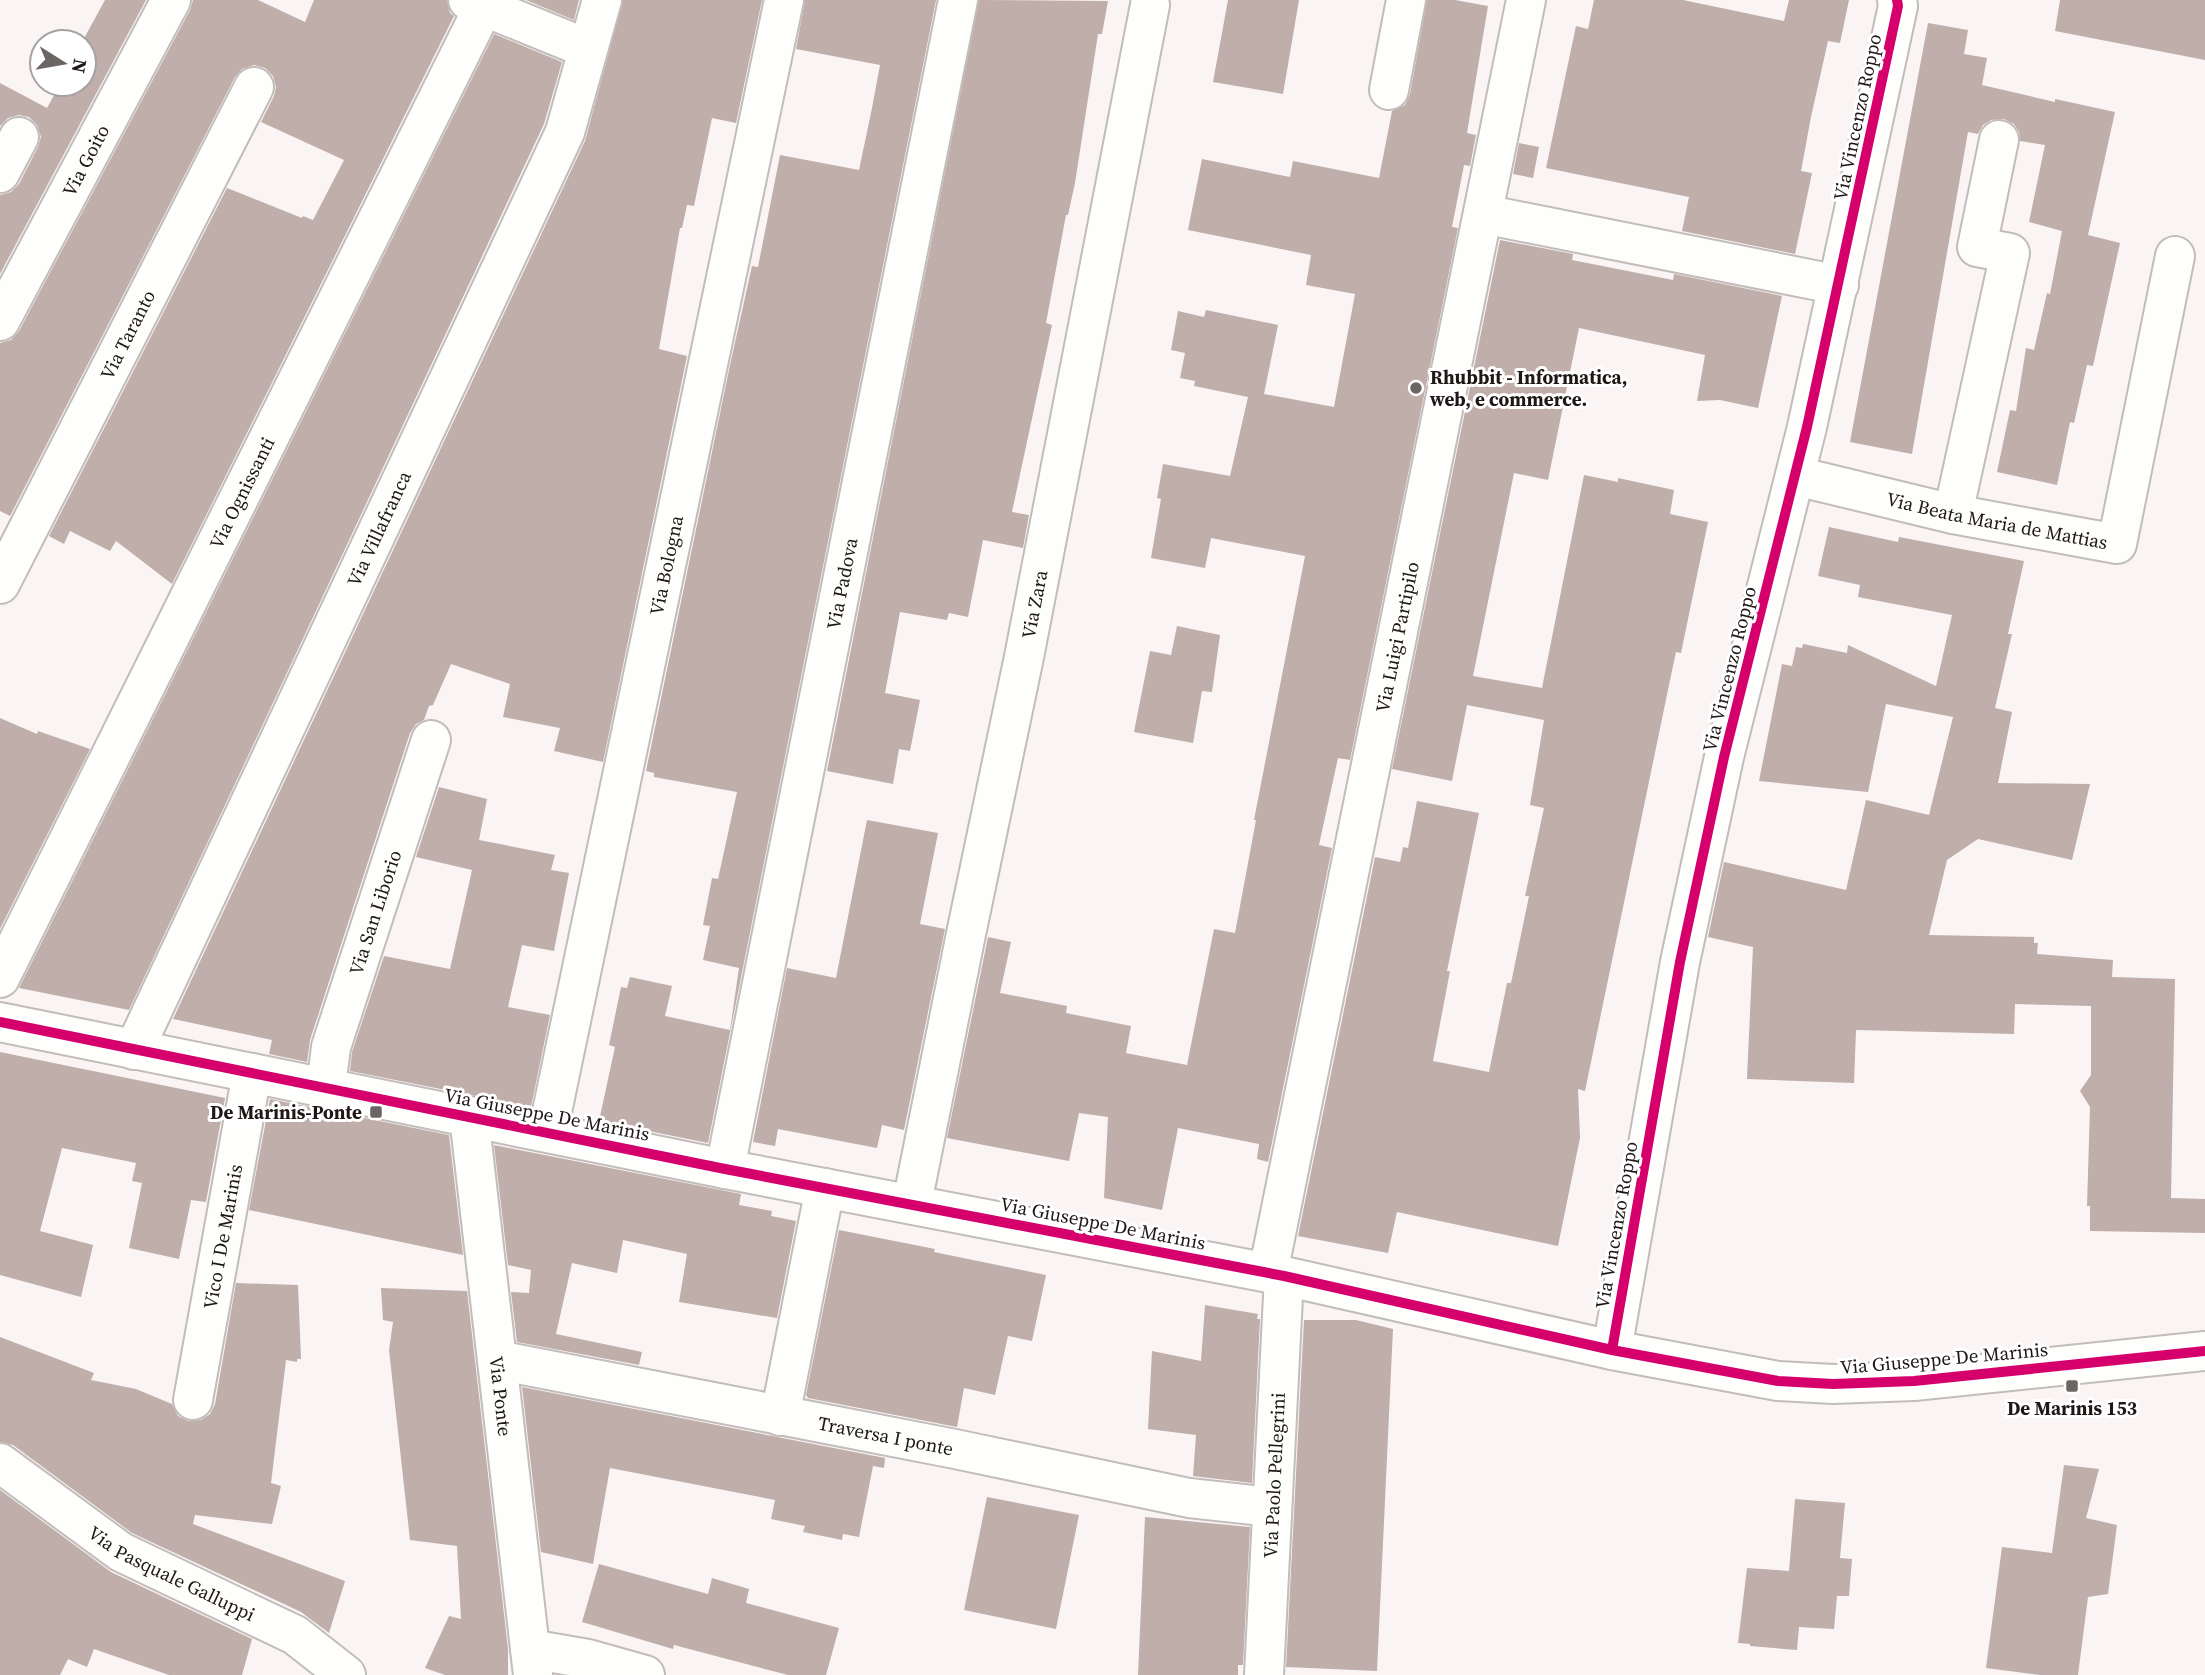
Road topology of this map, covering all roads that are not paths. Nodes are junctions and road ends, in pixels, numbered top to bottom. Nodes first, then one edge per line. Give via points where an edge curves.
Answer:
1 (171, 0) edge
2 (602, 0) edge
3 (784, 0) edge
4 (958, 0) edge
5 (1406, 0) edge
6 (1526, 0) edge
7 (1898, 0) edge
8 (476, 3) edge
9 (1150, 5) dead end
10 (588, 49) junction
11 (254, 87) dead end
12 (1389, 90) dead end
13 (19, 137) dead end
14 (1999, 140) dead end
15 (0, 173) edge
16 (1483, 214) junction
17 (2175, 256) dead end
18 (1839, 285) junction
19 (0, 320) edge
20 (1796, 476) junction
21 (1953, 514) junction
22 (0, 584) edge
23 (431, 740) dead end
24 (0, 978) edge
25 (0, 1022) edge
26 (134, 1050) junction
27 (252, 1073) junction
28 (326, 1087) junction
29 (470, 1116) junction
30 (548, 1131) junction
31 (725, 1169) junction
32 (825, 1188) junction
33 (912, 1203) junction
34 (1276, 1275) junction
35 (1612, 1350) junction
36 (2205, 1351) edge
37 (497, 1360) junction
38 (193, 1400) dead end
39 (780, 1416) junction
40 (0, 1463) edge
41 (1272, 1507) junction
42 (531, 1662) edge
43 (346, 1675) edge
44 (645, 1675) edge
45 (1264, 1675) edge

1 - 19 street, Via Goito
2 - 10 street, Via Villafranca
3 - 30 street, Via Bologna
4 - 31 street, Via Padova
5 - 12 street
6 - 16 street, Via Luigi Partipilo
7 - 18 street, Via Vincenzo Roppo
8 - 10 street
8 - 24 street, Via Ognissanti
9 - 33 street, Via Zara
10 - 26 street, Via Villafranca via 565,132
11 - 22 street, Via Taranto
13 - 15 street
14 - 21 street via 1977,247 2010,253
16 - 18 street
16 - 34 street, Via Luigi Partipilo
17 - 21 street, Via Beata Maria de Mattias via 2118,544
18 - 20 street, Via Vincenzo Roppo
20 - 21 street, Via Beata Maria de Mattias
20 - 35 street, Via Vincenzo Roppo via 1724,757 1680,961
23 - 28 street, Via San Liborio via 331,1047
25 - 26 street, Via Giuseppe De Marinis
26 - 27 street, Via Giuseppe De Marinis
27 - 28 street, Via Giuseppe De Marinis
27 - 38 street, Vico I De Marinis
28 - 29 street, Via Giuseppe De Marinis
29 - 30 street, Via Giuseppe De Marinis
29 - 37 street, Via Ponte
30 - 31 street, Via Giuseppe De Marinis
31 - 32 street, Via Giuseppe De Marinis
32 - 33 street, Via Giuseppe De Marinis
32 - 39 street
33 - 34 street, Via Giuseppe De Marinis
34 - 35 street, Via Giuseppe De Marinis
34 - 41 street, Via Paolo Pellegrini
35 - 36 street, Via Giuseppe De Marinis via 1778,1381 1833,1384 1914,1381
37 - 39 street, Traversa I ponte
37 - 42 street, Via Ponte
39 - 41 street, Traversa I ponte via 1189,1498
40 - 43 street, Via Pasquale Galluppi via 121,1552 295,1635
41 - 45 street, Via Paolo Pellegrini
42 - 44 street via 588,1659

